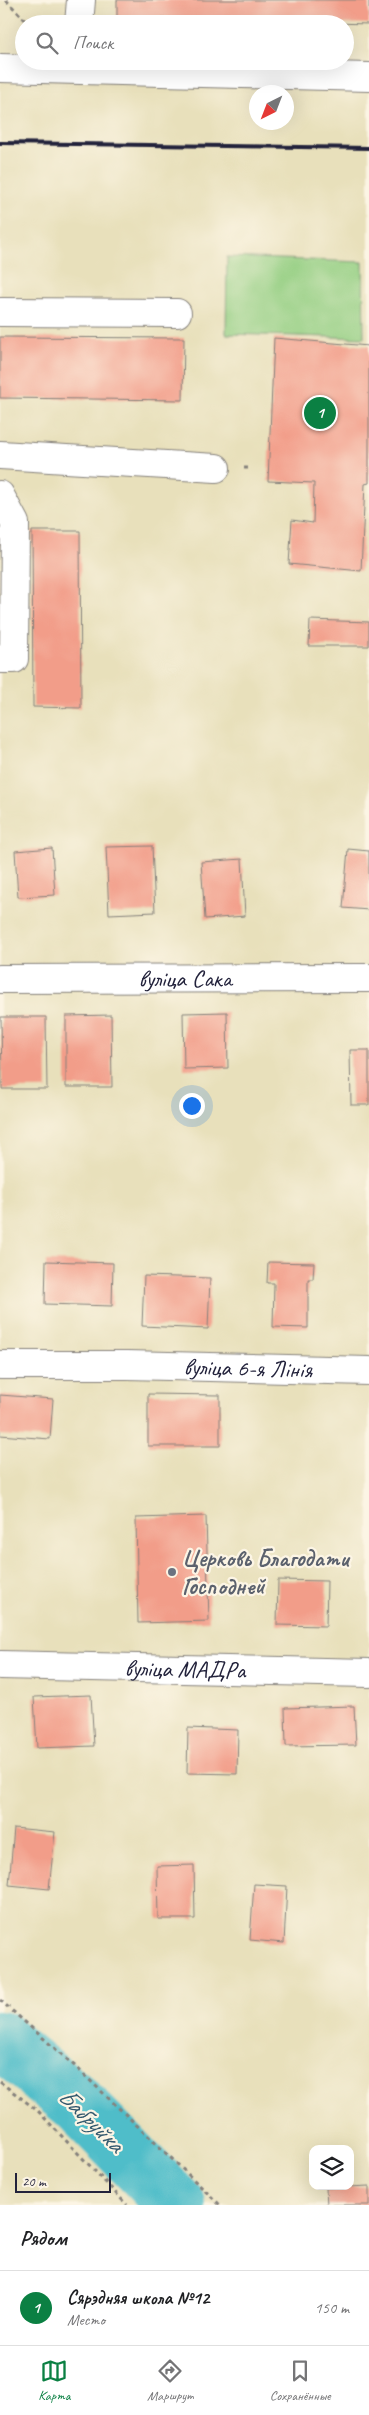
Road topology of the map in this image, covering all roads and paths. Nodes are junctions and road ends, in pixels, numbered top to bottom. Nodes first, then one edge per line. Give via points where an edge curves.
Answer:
1 (6, 0) edge
2 (81, 0) edge
3 (20, 15) edge
4 (80, 15) edge
5 (15, 67) edge
6 (0, 68) edge
7 (198, 70) edge
8 (369, 77) edge
9 (0, 312) edge
10 (177, 313) dead end
11 (0, 455) edge
12 (216, 468) dead end
13 (0, 495) edge
14 (0, 659) edge
15 (369, 978) edge
16 (0, 979) edge
17 (0, 1366) edge
18 (369, 1371) edge
19 (0, 1665) edge
20 (369, 1673) edge
21 (0, 2000) edge
22 (0, 2082) edge
23 (127, 2205) edge
24 (220, 2205) edge

1 - 3 path
2 - 4 street
5 - 6 street
7 - 8 street
9 - 10 street
11 - 12 street
13 - 14 street via 15,523 14,659
15 - 16 street, вуліца Сака
17 - 18 street, вуліца 6-я Лінія via 127,1365
19 - 20 street, вуліца МАДРа
21 - 24 path via 77,2068
22 - 23 path via 38,2112

